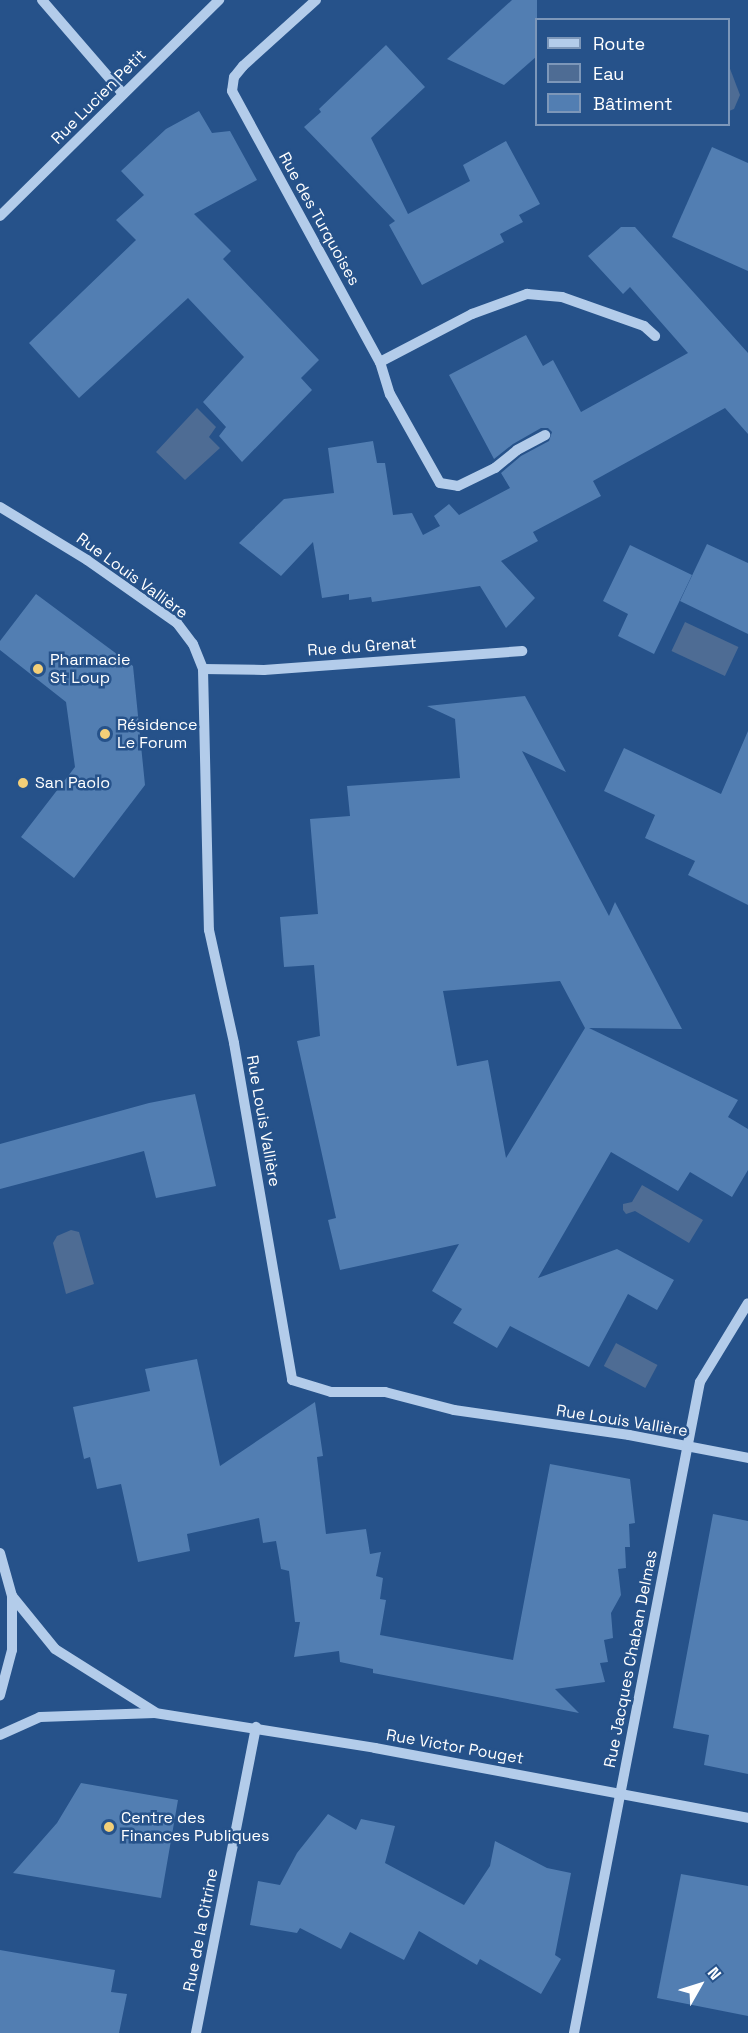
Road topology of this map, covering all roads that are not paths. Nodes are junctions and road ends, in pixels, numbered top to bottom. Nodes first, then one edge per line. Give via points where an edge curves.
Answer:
1 (42, 0) edge
2 (219, 0) edge
3 (316, 0) edge
4 (123, 94) junction
5 (0, 216) edge
6 (655, 336) dead end
7 (380, 362) junction
8 (545, 435) dead end
9 (0, 507) edge
10 (522, 651) dead end
11 (203, 669) junction
12 (748, 1303) edge
13 (687, 1447) junction
14 (748, 1458) edge
15 (0, 1553) edge
16 (12, 1596) junction
17 (0, 1695) edge
18 (155, 1713) junction
19 (256, 1727) junction
20 (0, 1735) edge
21 (620, 1793) junction
22 (748, 1818) edge
23 (196, 2033) edge
24 (574, 2033) edge

1 - 4 street
2 - 4 street, Rue Lucien Petit
3 - 7 street, Rue des Turquoises via 243,66 234,77 232,91
4 - 5 street, Rue Lucien Petit
6 - 7 street via 644,327 562,297 527,294 472,314
7 - 8 street, Rue des Turquoises via 390,394 440,483 458,486 495,468
9 - 11 street, Rue Louis Vallière via 87,560 177,623 193,644
10 - 11 street, Rue du Grenat via 264,670
11 - 13 street, Rue Louis Vallière via 209,930 234,1043 292,1380 331,1392 385,1392 454,1410
12 - 13 street, Rue Jacques Chaban Delmas via 700,1382
13 - 14 street, Rue Louis Vallière
13 - 21 street, Rue Jacques Chaban Delmas
15 - 16 street
16 - 17 street via 12,1650
16 - 18 street, Rue Victor Pouget via 55,1649
18 - 19 street, Rue Victor Pouget
18 - 20 street, Rue Victor Pouget via 40,1717
19 - 21 street, Rue Victor Pouget
19 - 23 street, Rue de la Citrine
21 - 22 street, Rue Victor Pouget
21 - 24 street, Rue Jacques Chaban Delmas

